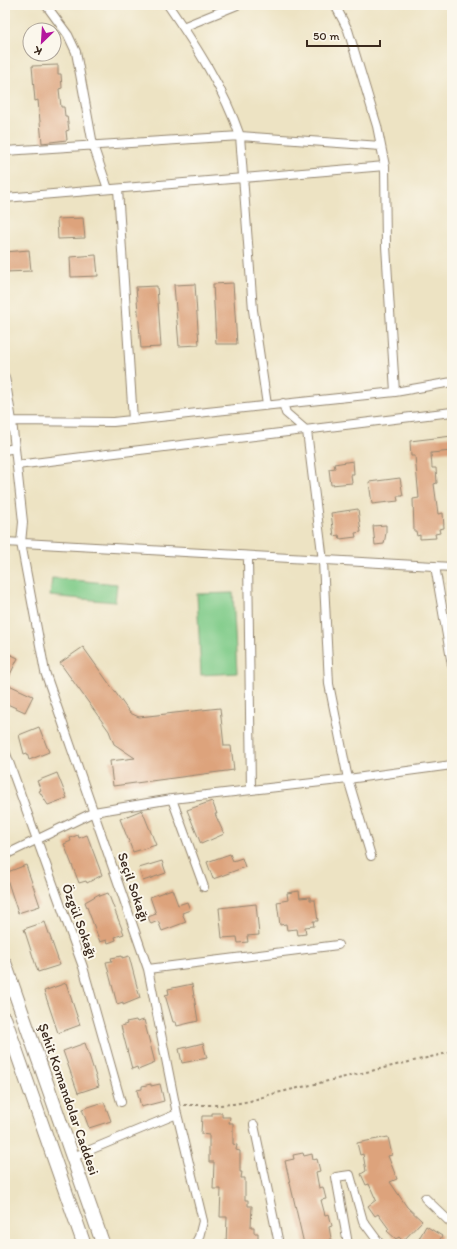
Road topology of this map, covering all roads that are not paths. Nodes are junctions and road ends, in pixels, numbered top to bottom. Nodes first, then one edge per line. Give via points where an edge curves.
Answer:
1 (46, 5) edge
2 (168, 5) edge
3 (237, 5) edge
4 (335, 5) edge
5 (183, 27) junction
6 (240, 136) junction
7 (93, 145) junction
8 (381, 146) junction
9 (5, 152) edge
10 (385, 166) junction
11 (242, 178) junction
12 (108, 189) junction
13 (118, 189) junction
14 (5, 198) edge
15 (5, 377) edge
16 (452, 382) edge
17 (395, 392) junction
18 (283, 404) junction
19 (267, 405) junction
20 (452, 412) edge
21 (133, 420) junction
22 (12, 421) junction
23 (307, 431) junction
24 (15, 448) junction
25 (5, 450) edge
26 (17, 465) junction
27 (5, 542) edge
28 (21, 543) junction
29 (248, 557) junction
30 (323, 561) junction
31 (435, 566) junction
32 (452, 568) edge
33 (452, 664) edge
34 (5, 751) edge
35 (452, 765) edge
36 (348, 779) junction
37 (251, 790) junction
38 (172, 799) junction
39 (94, 812) junction
40 (36, 839) junction
41 (5, 855) edge
42 (371, 856) dead end
43 (204, 887) dead end
44 (338, 945) dead end
45 (5, 964) edge
46 (148, 969) junction
47 (5, 1019) edge
48 (8, 1041) edge
49 (121, 1102) dead end
50 (176, 1109) junction
51 (254, 1125) dead end
52 (73, 1157) junction
53 (425, 1198) dead end
54 (452, 1224) edge
55 (84, 1244) edge
56 (103, 1244) edge
57 (195, 1244) edge
58 (279, 1244) edge
59 (348, 1244) edge
60 (380, 1244) edge

1 - 7 street via 68,35 76,52
2 - 5 street
3 - 5 street
4 - 8 street via 348,30 378,126
5 - 6 street via 204,61
6 - 7 street
6 - 8 street
6 - 11 street
7 - 9 street
7 - 12 street
8 - 10 street
10 - 11 street
10 - 17 street via 386,246
11 - 13 street
11 - 19 street via 253,310
12 - 13 street
12 - 14 street
13 - 21 street
15 - 22 street, Seçil Sokağı
16 - 17 street
17 - 18 street
18 - 19 street
18 - 23 street via 286,413
19 - 21 street
20 - 23 street
21 - 22 street
22 - 24 street, Seçil Sokağı
23 - 26 street
23 - 30 street
24 - 25 street
24 - 26 street, Seçil Sokağı
26 - 28 street, Seçil Sokağı via 24,522
27 - 28 street
28 - 29 street
28 - 39 street, Seçil Sokağı via 45,672
29 - 30 street
29 - 37 street
30 - 31 street
30 - 36 street via 329,684
31 - 32 street
31 - 33 street
34 - 40 street, Özgül Sokağı
35 - 36 street
36 - 37 street
36 - 42 street
37 - 38 street
38 - 39 street
38 - 43 street
39 - 40 street
39 - 46 street, Seçil Sokağı
40 - 41 street
40 - 49 street, Özgül Sokağı via 83,967
44 - 46 street
45 - 52 main road, Şehit Komandolar Caddesi
46 - 50 street, Seçil Sokağı
47 - 48 main road
48 - 55 main road
50 - 52 street
50 - 57 street, Seçil Sokağı via 202,1221
51 - 58 street
52 - 56 main road, Şehit Komandolar Caddesi
53 - 54 street
59 - 60 street via 336,1177 350,1175 363,1221

